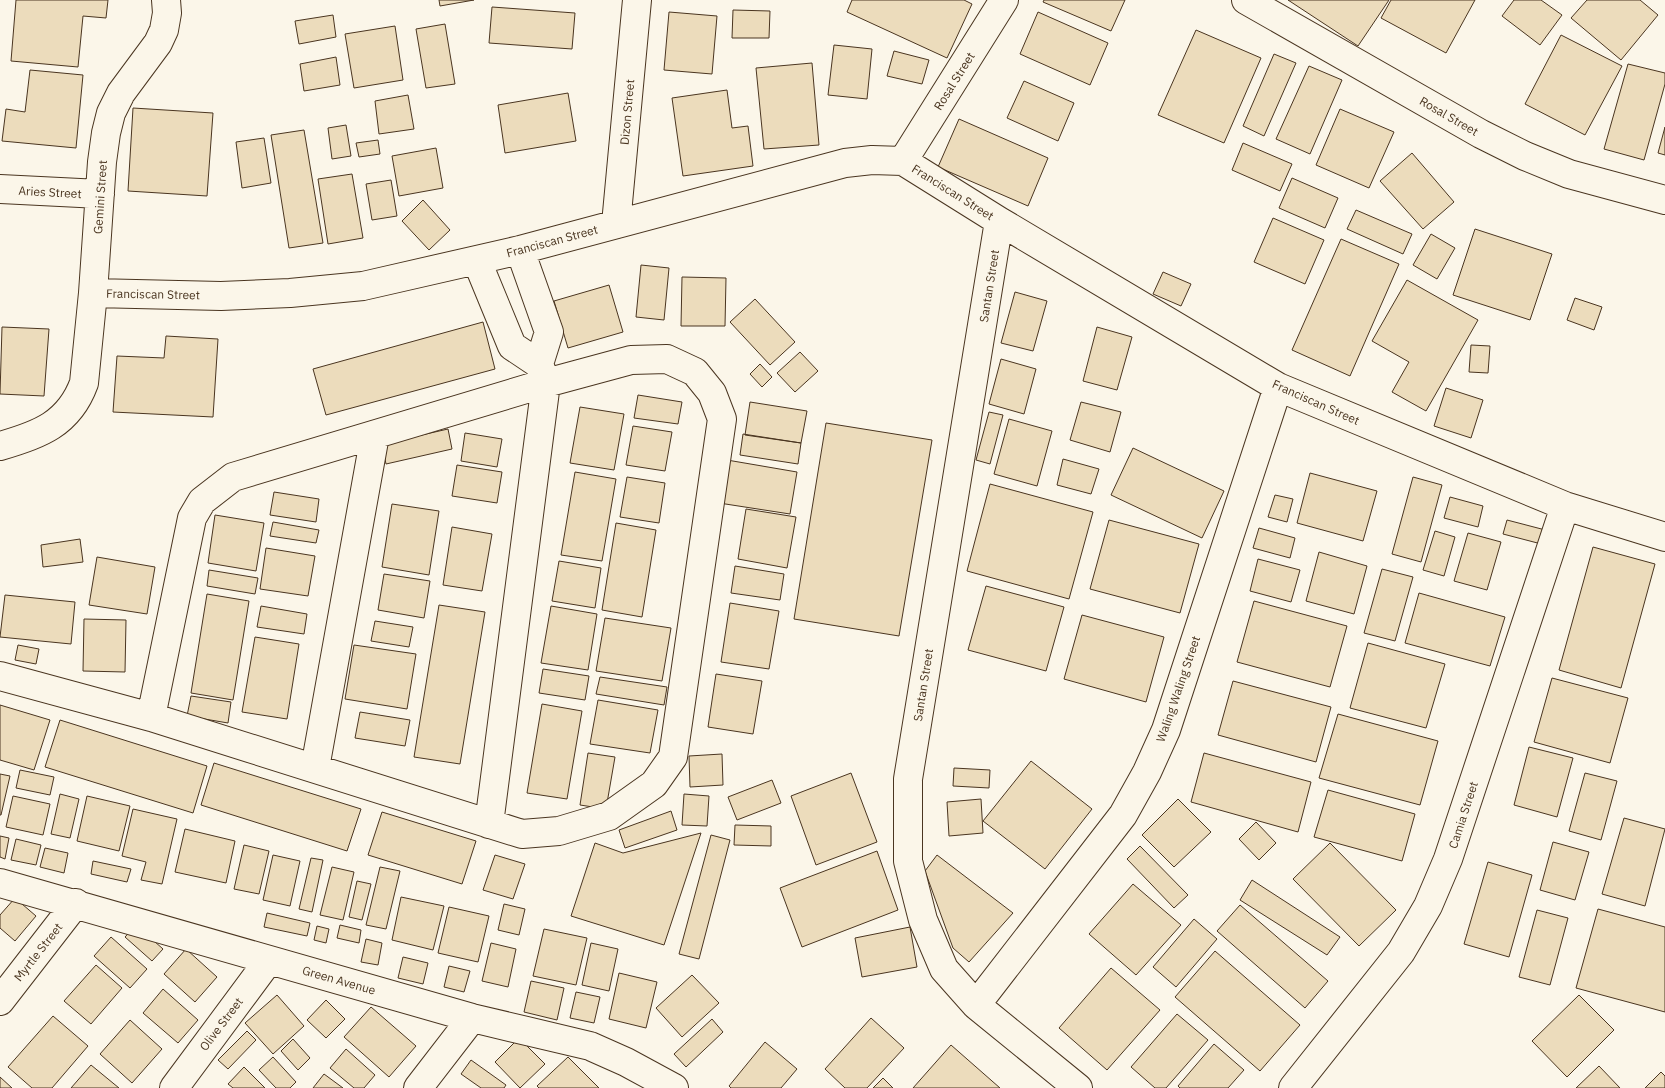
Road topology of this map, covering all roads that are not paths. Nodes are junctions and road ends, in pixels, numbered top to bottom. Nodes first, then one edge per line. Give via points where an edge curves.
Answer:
1 (166, 0) edge
2 (637, 0) edge
3 (1004, 0) edge
4 (1246, 0) edge
5 (903, 161) junction
6 (0, 189) edge
7 (100, 194) junction
8 (1665, 200) edge
9 (999, 221) junction
10 (616, 224) junction
11 (520, 250) junction
12 (477, 261) junction
13 (93, 294) junction
14 (542, 373) junction
15 (1278, 387) junction
16 (375, 435) junction
17 (0, 446) edge
18 (1565, 506) junction
19 (1665, 537) edge
20 (0, 676) edge
21 (152, 717) junction
22 (315, 768) junction
23 (489, 824) junction
24 (0, 883) edge
25 (76, 903) junction
26 (269, 960) junction
27 (0, 1001) edge
28 (976, 1005) junction
29 (472, 1018) junction
30 (663, 1085) edge
31 (174, 1088) edge
32 (418, 1088) edge
33 (1078, 1088) edge
34 (1293, 1088) edge

1 - 7 street, Gemini Street via 164,30 158,43 121,93 111,113
2 - 10 street, Dizon Street
3 - 5 street, Rosal Street
4 - 8 street, Rosal Street via 1525,156 1569,174
5 - 9 street, Franciscan Street
5 - 10 street, Franciscan Street via 844,163
6 - 7 street, Aries Street
7 - 13 street, Gemini Street
9 - 15 street, Franciscan Street
9 - 28 street, Santan Street via 908,779 908,861 923,920 944,969
10 - 11 street, Franciscan Street
11 - 12 street, Franciscan Street
11 - 14 street via 549,332
12 - 13 street, Franciscan Street via 363,286 290,293 220,296
12 - 14 street via 512,346
13 - 17 street, Gemini Street via 87,370 79,397 72,408 49,428 24,440
14 - 16 street
14 - 23 street
14 - 23 street via 630,360 667,359 695,372 712,394 722,419 673,757 654,784 609,816 559,831 522,834
15 - 18 street, Franciscan Street
15 - 28 street, Waling Waling Street via 1166,730 1147,772 1123,815
16 - 21 street via 233,477 202,501 192,518
16 - 22 street
18 - 19 street, Franciscan Street
18 - 34 street, Camia Street via 1448,859 1428,906 1401,952
20 - 21 street
21 - 22 street
22 - 23 street
24 - 25 street, Green Avenue
25 - 26 street, Green Avenue
25 - 27 street, Myrtle Street
26 - 29 street, Green Avenue
26 - 31 street, Olive Street
28 - 33 street, Santan Street
29 - 30 street, Green Avenue via 590,1046 626,1062
29 - 32 street

